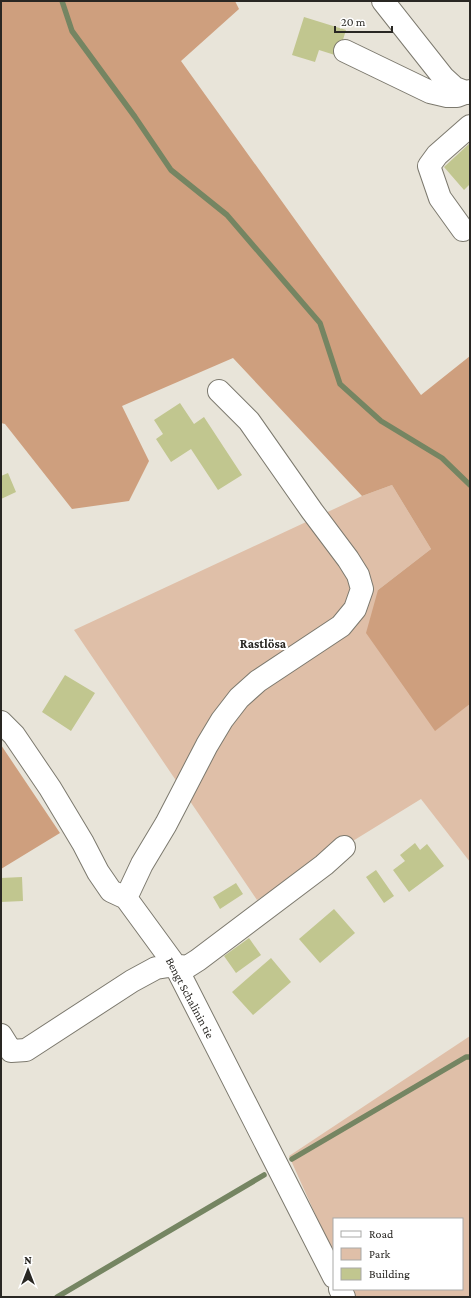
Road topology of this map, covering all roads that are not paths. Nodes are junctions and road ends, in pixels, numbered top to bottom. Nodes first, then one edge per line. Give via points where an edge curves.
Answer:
1 (383, 1) edge
2 (344, 51) dead end
3 (469, 92) edge
4 (470, 126) edge
5 (462, 230) dead end
6 (219, 391) dead end
7 (1, 722) edge
8 (344, 847) dead end
9 (126, 898) junction
10 (175, 965) junction
11 (1, 1035) edge
12 (333, 1275) edge

1 - 3 street via 443,77 455,88
2 - 3 street via 430,92 457,96
4 - 5 street via 437,155 429,166 440,198
6 - 9 street via 249,421 348,559 358,574 362,589 355,609 341,626 258,681 239,698 222,720 142,864
7 - 9 street, Bengt Schalinin tie via 14,735 50,788 111,891
8 - 10 street via 198,960 187,967
9 - 10 street, Bengt Schalinin tie
10 - 11 street via 156,968 132,981 26,1050 11,1051
10 - 12 street, Bengt Schalinin tie

